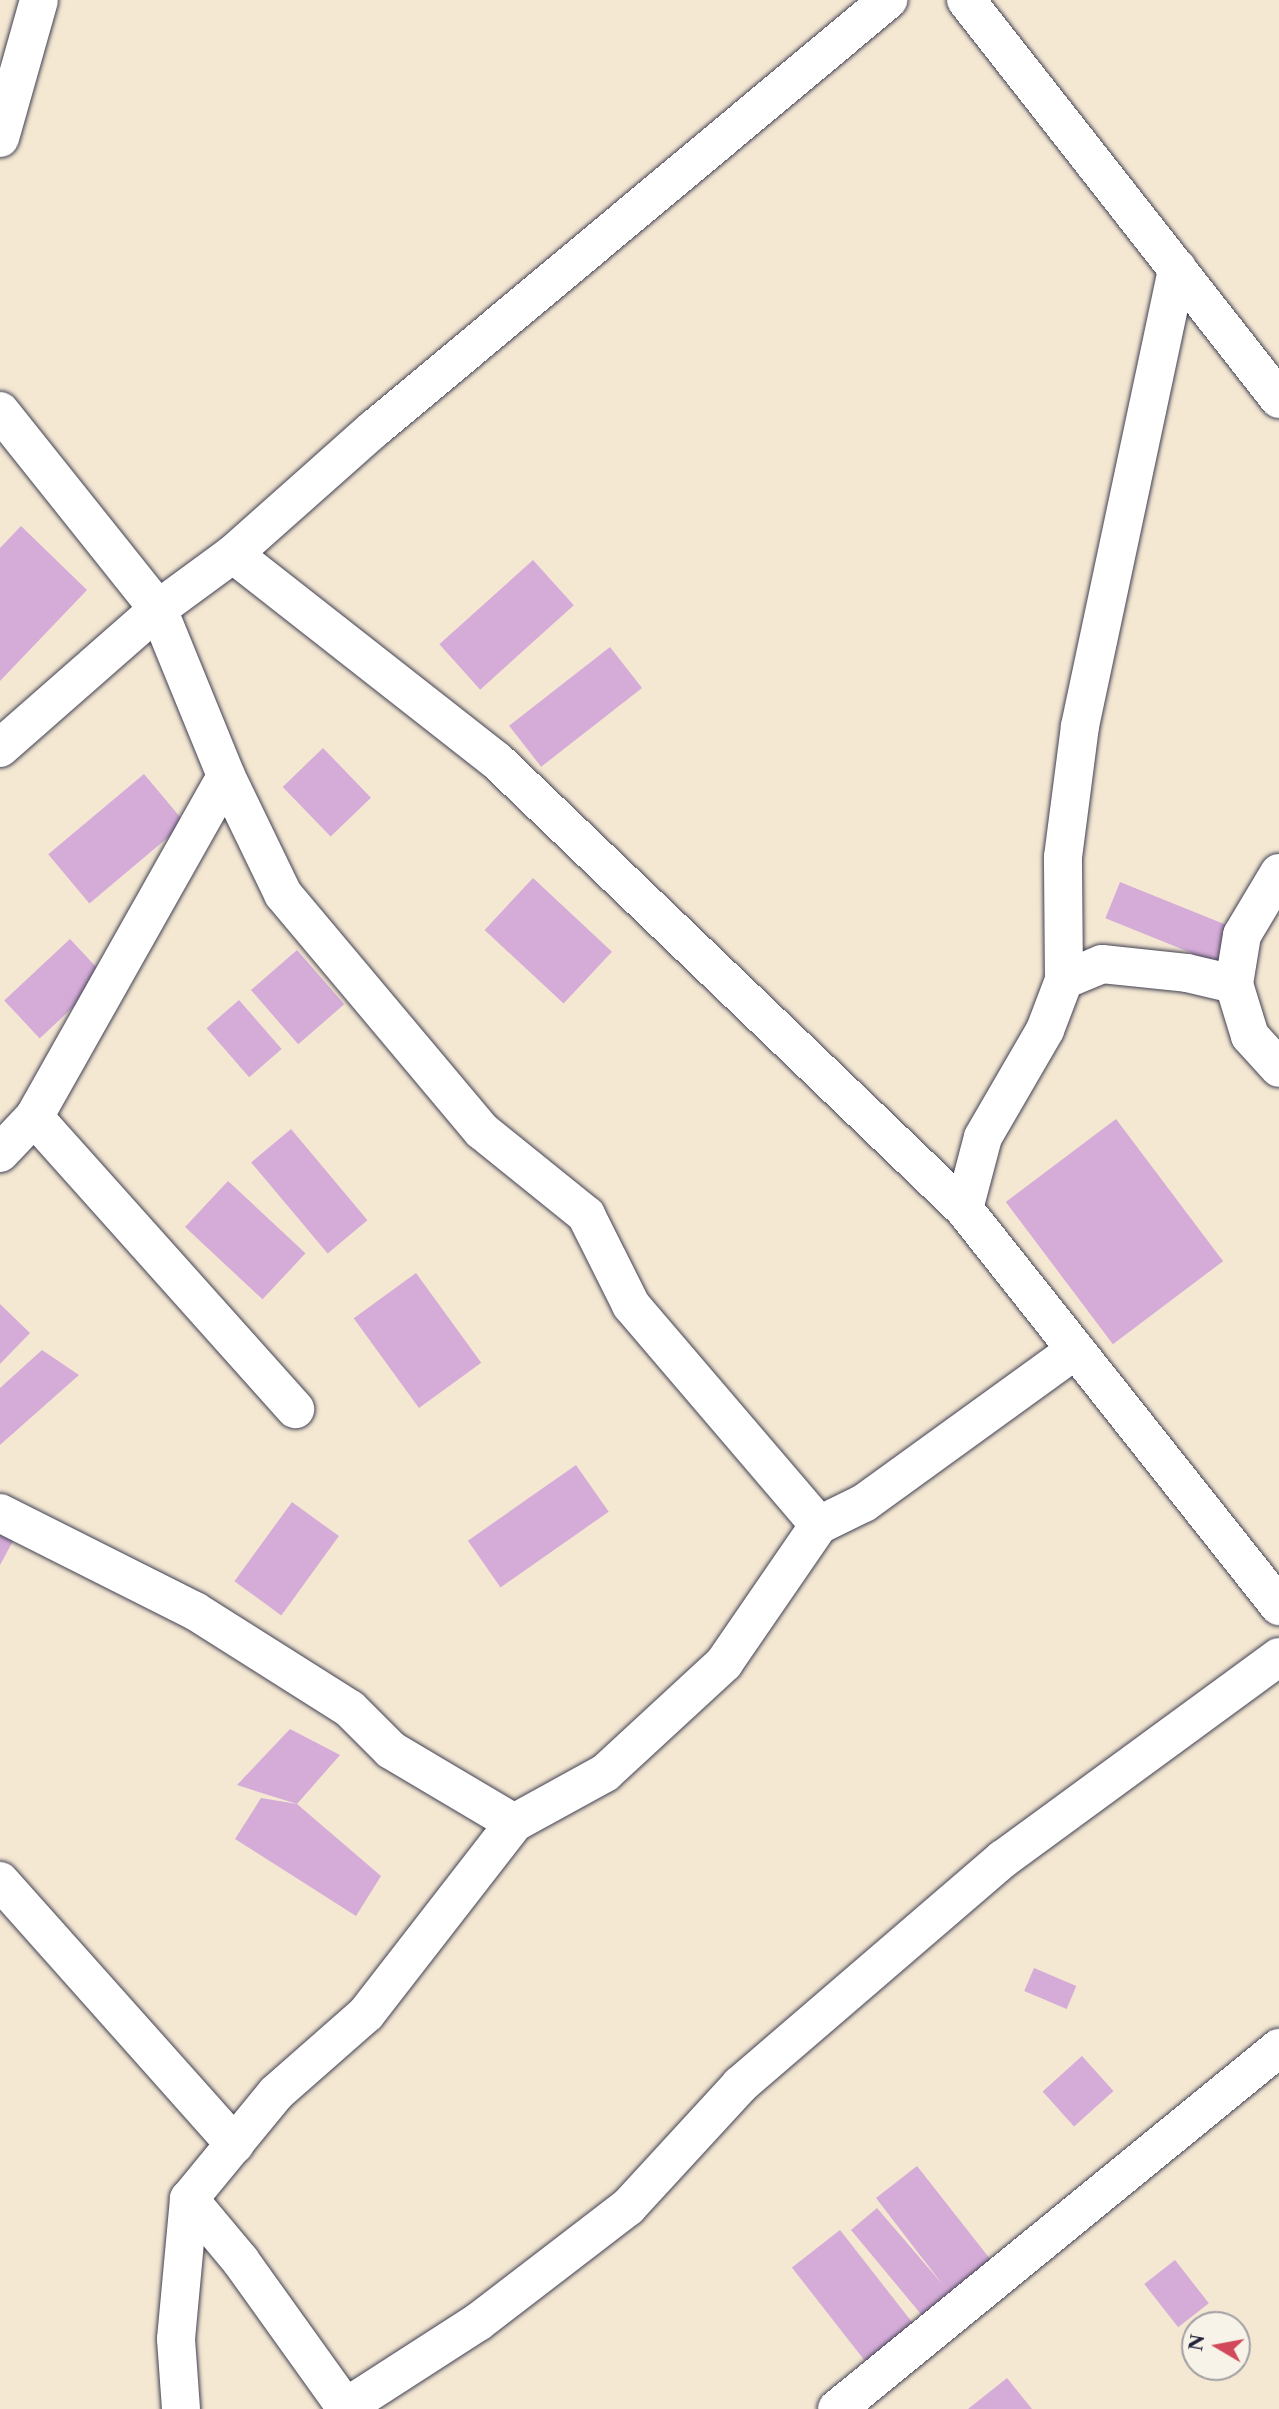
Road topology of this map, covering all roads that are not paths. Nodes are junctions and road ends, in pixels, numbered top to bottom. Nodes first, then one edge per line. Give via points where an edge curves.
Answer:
1 (40, 0) edge
2 (888, 0) edge
3 (966, 0) edge
4 (0, 138) edge
5 (1177, 268) junction
6 (1279, 399) edge
7 (0, 411) edge
8 (233, 554) junction
9 (158, 609) junction
10 (0, 748) edge
11 (226, 776) junction
12 (1279, 873) edge
13 (1064, 980) junction
14 (1234, 984) junction
15 (1279, 1068) edge
16 (34, 1117) junction
17 (0, 1153) edge
18 (964, 1209) junction
19 (1075, 1350) junction
20 (295, 1409) dead end
21 (0, 1513) edge
22 (819, 1525) junction
23 (1279, 1606) edge
24 (1279, 1657) edge
25 (514, 1823) junction
26 (0, 1881) edge
27 (1279, 2048) edge
28 (235, 2145) junction
29 (189, 2199) junction
30 (344, 2408) edge
31 (181, 2409) edge
32 (837, 2409) edge

1 - 4 street
2 - 8 street via 374,429
3 - 5 street
5 - 6 street
5 - 13 street via 1080,726 1063,857
7 - 9 street
8 - 9 street
8 - 18 street via 497,761
9 - 10 street
9 - 11 street
11 - 16 street
11 - 22 street via 283,894 482,1131 586,1215 631,1304
12 - 14 street via 1242,935
13 - 14 street via 1102,964 1187,973
13 - 18 street via 1045,1030 984,1137
14 - 15 street via 1250,1035
16 - 17 street
16 - 20 street
18 - 19 street
19 - 22 street via 864,1503
19 - 23 street
21 - 25 street via 195,1611 350,1709 391,1750
22 - 25 street via 724,1663 605,1773
24 - 30 street via 1003,1859 740,2085 628,2207 478,2322
25 - 28 street via 366,2014 276,2093
26 - 28 street
27 - 32 street
28 - 29 street
29 - 30 street via 240,2260
29 - 31 street via 176,2339

